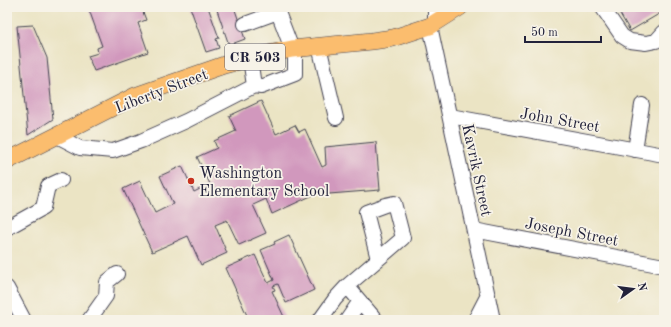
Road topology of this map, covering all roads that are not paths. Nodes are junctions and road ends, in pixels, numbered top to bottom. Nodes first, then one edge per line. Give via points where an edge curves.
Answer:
1 (460, 7) edge
2 (602, 7) edge
3 (277, 9) edge
4 (433, 19) edge
5 (245, 24) dead end
6 (664, 32) edge
7 (319, 46) junction
8 (293, 49) junction
9 (250, 58) junction
10 (254, 86) junction
11 (642, 105) dead end
12 (450, 116) junction
13 (336, 118) dead end
14 (57, 136) junction
15 (635, 150) junction
16 (664, 155) edge
17 (7, 161) edge
18 (61, 180) dead end
19 (7, 228) edge
20 (474, 230) junction
21 (378, 259) dead end
22 (664, 266) edge
23 (117, 274) dead end
24 (347, 286) junction
25 (7, 288) edge
26 (488, 295) junction
27 (360, 301) junction
28 (24, 320) edge
29 (89, 320) edge
30 (320, 320) edge
31 (347, 320) edge
32 (376, 320) edge
33 (475, 320) edge
34 (493, 320) edge

1 - 4 main road, Liberty Street / CR 503
2 - 6 street via 622,36 630,41 656,41
3 - 5 street
3 - 8 street
4 - 7 main road, Liberty Street / CR 503 via 393,38
4 - 12 street, Kavrik Street
7 - 8 main road, Liberty Street / CR 503
7 - 13 street
8 - 9 main road, Liberty Street / CR 503
8 - 10 street via 295,74 261,87
9 - 10 street
9 - 14 main road, Liberty Street / CR 503 via 135,96
10 - 14 street via 186,121 113,151 80,148
11 - 15 street
12 - 15 street, John Street
12 - 20 street, Kavrik Street
14 - 17 main road, Liberty Street / CR 503
15 - 16 street, John Street
18 - 19 street via 48,186 44,208
20 - 22 street, Joseph Street
20 - 26 street, Kavrik Street
21 - 24 street
23 - 29 street via 107,282 106,296
24 - 27 street
24 - 30 street
25 - 28 street
26 - 33 street
26 - 34 street, Kavrik Street
27 - 31 street
27 - 32 street

